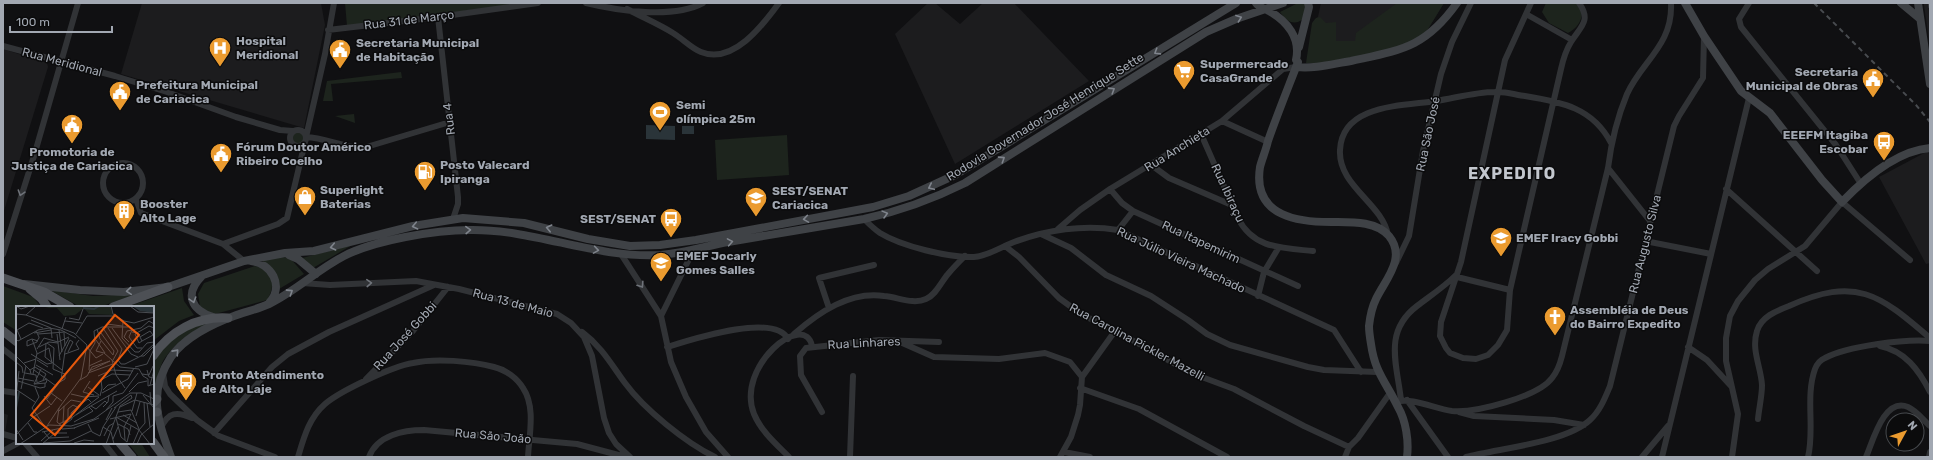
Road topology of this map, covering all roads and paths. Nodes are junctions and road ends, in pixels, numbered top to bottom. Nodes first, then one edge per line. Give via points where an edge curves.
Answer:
1 (78, 3) edge
2 (334, 3) edge
3 (538, 3) edge
4 (586, 3) edge
5 (703, 3) edge
6 (779, 3) edge
7 (1236, 3) edge
8 (1256, 3) edge
9 (1283, 3) edge
10 (1457, 3) edge
11 (1471, 3) edge
12 (1531, 3) edge
13 (1579, 3) edge
14 (1671, 3) edge
15 (1685, 3) edge
16 (1749, 3) edge
17 (1901, 3) edge
18 (1309, 4) edge
19 (1916, 5) edge
20 (1272, 6) edge
21 (627, 9) junction
22 (1526, 14) junction
23 (438, 17) junction
24 (1919, 18) junction
25 (1306, 19) junction
26 (1288, 26) junction
27 (328, 30) junction
28 (1704, 36) junction
29 (1572, 40) junction
30 (3, 46) edge
31 (62, 62) junction
32 (1296, 64) junction
33 (1930, 84) edge
34 (1497, 92) junction
35 (1748, 98) junction
36 (1436, 101) junction
37 (1554, 101) junction
38 (1222, 121) junction
39 (450, 122) junction
40 (280, 130) junction
41 (293, 132) junction
42 (1201, 134) junction
43 (305, 140) junction
44 (1268, 142) junction
45 (292, 143) junction
46 (1611, 143) junction
47 (1930, 148) edge
48 (302, 156) junction
49 (1150, 164) junction
50 (1608, 168) junction
51 (1861, 184) junction
52 (1110, 189) junction
53 (1726, 189) junction
54 (136, 198) junction
55 (1842, 202) junction
56 (1234, 206) junction
57 (1133, 211) junction
58 (453, 219) junction
59 (864, 219) junction
60 (1650, 221) junction
61 (1056, 230) junction
62 (1118, 230) junction
63 (1041, 234) junction
64 (423, 235) junction
65 (1388, 235) junction
66 (1645, 241) junction
67 (223, 244) junction
68 (1005, 246) junction
69 (1279, 247) junction
70 (694, 249) junction
71 (1313, 251) dead end
72 (285, 253) junction
73 (1796, 253) junction
74 (3, 254) edge
75 (621, 254) junction
76 (1711, 254) junction
77 (965, 256) junction
78 (1910, 260) dead end
79 (244, 261) junction
80 (874, 265) dead end
81 (1394, 267) junction
82 (1264, 272) junction
83 (1817, 272) dead end
84 (316, 274) junction
85 (1457, 274) junction
86 (202, 275) junction
87 (3, 278) edge
88 (23, 284) junction
89 (302, 284) junction
90 (435, 285) junction
91 (448, 286) junction
92 (1298, 286) dead end
93 (168, 287) junction
94 (1510, 290) junction
95 (1258, 296) junction
96 (268, 305) junction
97 (46, 306) edge
98 (68, 306) edge
99 (115, 306) edge
100 (829, 308) junction
101 (661, 316) junction
102 (213, 317) junction
103 (228, 318) junction
104 (571, 323) junction
105 (3, 330) edge
106 (1115, 331) junction
107 (16, 334) edge
108 (794, 334) junction
109 (1930, 338) edge
110 (788, 339) junction
111 (897, 340) junction
112 (16, 341) edge
113 (1930, 341) edge
114 (939, 342) dead end
115 (1876, 345) junction
116 (812, 346) junction
117 (667, 347) junction
118 (1688, 347) junction
119 (3, 349) edge
120 (154, 354) edge
121 (16, 359) edge
122 (1361, 372) junction
123 (1377, 372) junction
124 (162, 373) junction
125 (853, 376) dead end
126 (1082, 377) junction
127 (360, 384) junction
128 (1080, 388) junction
129 (3, 391) edge
130 (1930, 392) edge
131 (16, 393) edge
132 (1390, 393) junction
133 (1735, 395) junction
134 (155, 401) edge
135 (1401, 401) junction
136 (1454, 411) junction
137 (155, 412) edge
138 (822, 412) dead end
139 (172, 414) junction
140 (1758, 418) dead end
141 (197, 420) junction
142 (1584, 424) junction
143 (1669, 424) junction
144 (1930, 426) edge
145 (161, 428) junction
146 (214, 433) junction
147 (3, 434) edge
148 (16, 438) edge
149 (529, 439) junction
150 (154, 443) edge
151 (16, 444) edge
152 (26, 444) edge
153 (105, 444) edge
154 (121, 444) edge
155 (1349, 447) junction
156 (3, 451) edge
157 (1930, 452) edge
158 (1062, 454) edge
159 (37, 457) edge
160 (115, 457) edge
161 (132, 457) edge
162 (164, 457) edge
163 (171, 457) edge
164 (275, 457) edge
165 (298, 457) edge
166 (368, 457) edge
167 (528, 457) edge
168 (626, 457) edge
169 (630, 457) edge
170 (715, 457) edge
171 (728, 457) edge
172 (789, 457) edge
173 (850, 457) edge
174 (1090, 457) edge
175 (1227, 457) edge
176 (1345, 457) edge
177 (1407, 457) edge
178 (1448, 457) edge
179 (1466, 457) edge
180 (1642, 457) edge
181 (1662, 457) edge
182 (1732, 457) edge
183 (1808, 457) edge
184 (1866, 457) edge
185 (1928, 457) edge

1 - 31 street
2 - 27 street
3 - 23 street, Rua 31 de Março
4 - 21 street
5 - 21 street via 690,9 663,12
6 - 21 street via 762,26 748,39 729,51 716,54 707,54 695,49 672,32
7 -> 58 main road, Rodovia Governador José Henrique Sette via 955,176 873,207 670,244 630,246 588,239 524,223
8 - 20 main road via 1260,7
9 - 20 main road, Rodovia Governador José Henrique Sette
10 - 32 main road via 1438,26 1416,42 1393,52 1314,68
11 - 36 street, Rua São José via 1447,56
12 - 22 street
13 - 29 street via 1586,17
14 - 46 street via 1668,30 1664,40 1627,95
15 - 28 main road
16 - 51 street via 1740,17 1741,27 1836,144
17 - 24 main road
18 - 25 main road
19 - 24 main road
20 - 26 main road
59 -> 20 main road, Rodovia Governador José Henrique Sette via 912,206 965,183 1206,32
22 - 29 street
22 - 34 street via 1510,47
23 - 27 street, Rua 31 de Março
23 - 39 street, Rua 4
24 - 33 main road
25 - 26 main road
25 - 32 main road
26 - 32 main road via 1296,40
27 - 43 street
28 - 35 main road via 1737,86
28 - 60 street, Rua Augusto Silva via 1703,78 1676,121
29 - 37 street via 1563,62
30 - 31 street, Rua Meridional
31 - 40 street, Rua Meridional via 167,92
31 -> 74 street
32 - 38 street, Rua Anchieta via 1280,72
32 - 44 main road
34 - 36 street
34 - 37 street
34 - 85 street
35 - 53 street
35 - 55 main road via 1770,113
36 - 65 street via 1386,107 1370,112 1350,126 1341,142 1341,161 1346,173 1379,215
36 - 81 street, Rua São José via 1423,151 1409,236
37 - 46 street via 1588,115 1601,126
37 - 94 street
38 - 42 street, Rua Anchieta
38 - 44 street
39 - 43 street via 363,148 352,148 320,138
39 - 58 street, Rua 4 via 458,204
40 - 41 street, Rua Meridional
40 - 45 street
41 - 43 street via 301,131
41 - 45 street via 290,137
42 - 49 street, Rua Anchieta
42 - 56 street, Rua Ibiraçu
43 - 45 street via 300,146
43 - 48 street
44 - 65 main road via 1261,164 1260,182 1266,200 1276,210 1303,221 1371,225
45 - 48 street via 298,147
46 - 50 street
47 - 51 main road via 1920,149 1892,162
48 - 67 street via 287,218 278,224
49 - 52 street, Rua Anchieta
49 - 56 street via 1169,178
50 - 60 street
50 - 136 street via 1562,356 1552,379 1540,389 1521,398
51 - 55 main road
52 - 57 street, Rua Itapemirim
52 - 61 street, Rua Anchieta
53 - 73 street
53 - 76 street
54 - 54 street via 143,184 140,172 126,164 112,167 104,176 103,183 107,195 116,202 123,203
54 - 67 street via 141,213
55 - 73 street
55 - 78 street
56 - 69 street, Rua Ibiraçu via 1241,224 1250,234 1267,245
57 - 62 street
57 - 82 street, Rua Itapemirim
58 - 64 main road via 447,229
58 -> 72 main road, Rodovia Governador José Henrique Sette via 413,226 314,251
70 -> 59 main road, Rodovia Governador José Henrique Sette
59 - 77 street, Rua Júlio Vieira Machado via 881,233 898,241 930,251
60 - 66 street, Rua Augusto Silva
61 - 62 street, Rua Júlio Vieira Machado via 1091,227
61 - 63 street, Rua Júlio Vieira Machado
62 - 95 street, Rua Júlio Vieira Machado
63 - 68 street, Rua Júlio Vieira Machado
63 - 122 street via 1071,248 1106,275 1151,296 1215,339 1308,367
64 -> 75 main road, Rodovia Governador José Henrique Sette via 473,230 507,232
64 - 84 main road via 374,244 345,256
65 - 81 main road via 1395,250
66 - 76 street
66 - 142 street, Rua Augusto Silva via 1610,386 1599,408
67 - 79 street
68 - 77 street, Rua Júlio Vieira Machado via 982,255
68 - 106 street, Rua Carolina Pickler Mazelli via 1065,303
69 - 71 street, Rua Ibiraçu
69 - 82 street
70 - 75 main road, Rodovia Governador José Henrique Sette via 664,254
70 - 101 street
72 - 79 main road, Rodovia Governador José Henrique Sette
72 - 84 main road via 298,259
73 - 83 street
73 - 133 street via 1768,269 1755,280 1732,312 1725,349
75 -> 101 street
76 - 118 street
77 - 100 street via 947,275 935,293 925,300 910,301 870,295
79 - 86 main road
79 - 96 main road via 262,264 275,277 276,291
80 - 100 street via 819,278
81 - 123 main road via 1373,305 1369,326
82 - 92 street, Rua Itapemirim
82 - 95 street
84 - 89 main road
85 - 94 street
85 - 94 street via 1443,313 1440,336 1450,353 1463,358 1482,358 1498,345 1507,330
85 - 135 street via 1413,309 1396,332 1394,347
86 - 93 main road
86 -> 102 main road via 192,288 192,301 199,310
87 - 88 main road
93 -> 88 main road via 124,292
88 - 97 main road via 42,299
88 - 98 main road
89 -> 90 street, Rua 13 de Maio via 406,281
96 -> 89 main road
90 - 91 street, Rua 13 de Maio
90 - 146 street via 329,332 288,354 272,367
91 - 104 street, Rua 13 de Maio via 548,311
91 - 127 street, Rua José Gobbi via 413,331
93 - 99 main road
95 - 122 street, Rua Júlio Vieira Machado via 1334,330
96 - 103 main road
100 - 108 street
101 - 117 street
102 - 103 main road
102 - 120 main road via 172,335
124 -> 103 main road via 182,345
104 - 169 street, Rua 13 de Maio via 584,337 588,346 609,433
104 - 170 street via 600,347 625,384 653,413 693,444
105 - 107 main road
105 - 112 main road
106 - 126 street
106 - 155 street, Rua Carolina Pickler Mazelli via 1191,373 1234,389
108 - 110 street
108 - 116 street via 806,335
109 - 140 street via 1889,304 1864,293 1841,291 1816,295 1778,310 1764,320 1757,331 1755,349 1762,386
110 - 117 street via 786,335 772,329 750,327
110 - 172 street via 759,365 755,372 751,399 754,416 767,435
111 - 114 street, Rua Linhares
111 - 116 street, Rua Linhares
111 - 126 street via 934,357 999,359 1045,353 1070,362
113 - 115 street
115 - 130 street via 1896,352 1912,363
115 - 183 street via 1832,355 1818,364 1812,386
116 - 138 street via 800,356 800,368 804,383
117 - 171 street via 692,409 706,432
118 - 133 street via 1718,370
118 - 143 street
119 - 121 street
122 - 123 street
123 - 132 main road
124 - 134 main road
124 - 141 street via 170,394
125 - 173 street
126 - 128 street
127 - 149 street via 392,368 422,361 495,367 512,376 524,389 530,414
127 - 165 street via 333,398 319,410 309,424
128 - 158 street via 1078,415
128 - 175 street via 1139,409
129 - 131 street
132 - 135 main road
132 - 155 street
133 - 182 street via 1738,420
134 - 137 main road
135 - 136 street
135 - 177 main road
135 - 178 street
136 - 142 street via 1474,416
137 - 139 street
137 - 145 main road
139 - 141 street via 181,413
139 - 145 street
141 - 146 street
142 - 179 street, Rua Augusto Silva via 1559,436
143 - 180 street
143 - 181 street
144 - 184 street via 1909,408 1893,408 1884,416
145 - 163 main road
146 - 164 street
147 - 148 street
149 - 166 street, Rua São João via 424,430 407,431 378,444
149 - 167 street
149 - 168 street, Rua São João via 577,444
150 - 162 main road
151 - 156 street
152 - 159 street
153 - 160 street
154 - 161 main road
155 - 176 street
157 - 185 street
158 - 174 street

